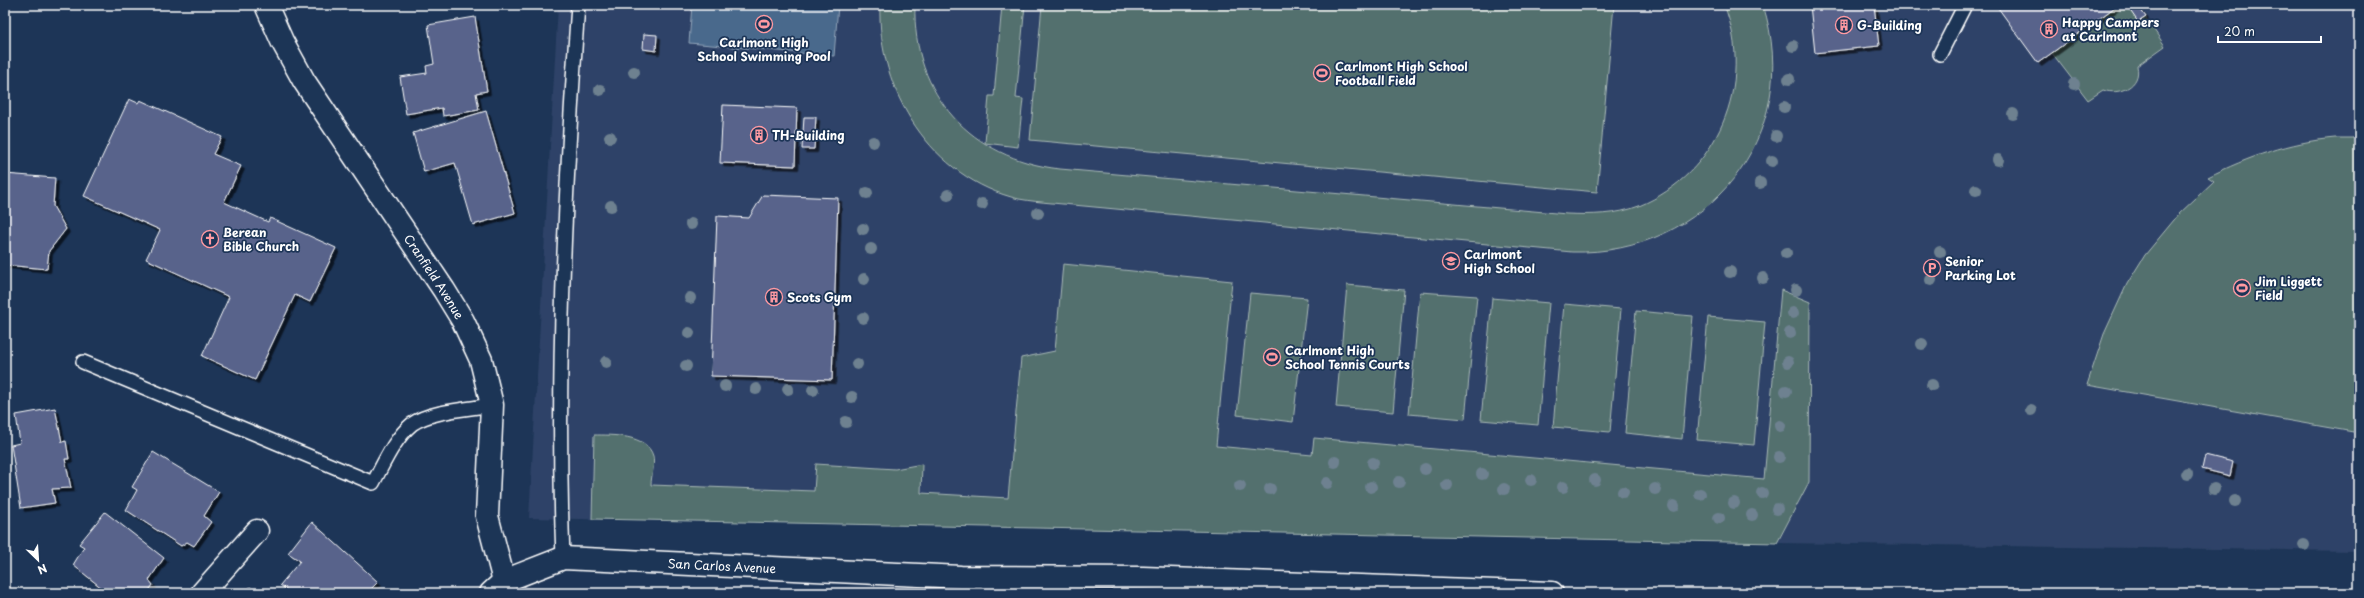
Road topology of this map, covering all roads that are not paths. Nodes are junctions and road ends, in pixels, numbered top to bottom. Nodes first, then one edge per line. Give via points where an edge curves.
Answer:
1 (266, 5) edge
2 (578, 5) edge
3 (1965, 5) edge
4 (1940, 54) dead end
5 (83, 362) dead end
6 (492, 405) junction
7 (257, 531) dead end
8 (563, 558) junction
9 (498, 587) edge
10 (202, 593) edge
11 (1552, 593) edge

1 - 6 main road, Cranfield Avenue via 304,81 463,321 481,360
2 - 8 lane via 566,171 560,391
3 - 4 lane
5 - 6 lane via 373,483 395,443 412,424 440,414
6 - 9 main road, Cranfield Avenue via 487,516
7 - 10 main road
8 - 9 main road, San Carlos Avenue
8 - 11 main road, San Carlos Avenue via 961,577 1143,578

